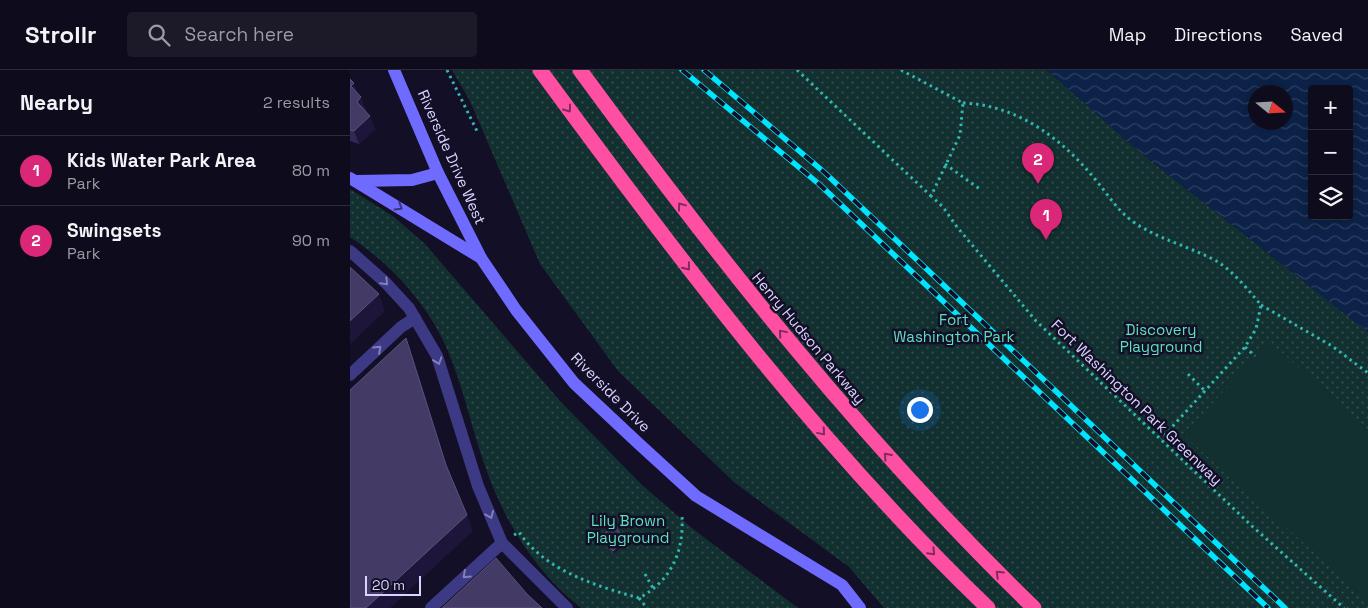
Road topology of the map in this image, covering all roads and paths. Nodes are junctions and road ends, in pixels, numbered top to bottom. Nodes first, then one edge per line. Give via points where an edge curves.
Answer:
1 (394, 70) edge
2 (447, 70) edge
3 (540, 70) edge
4 (580, 70) edge
5 (797, 70) edge
6 (901, 70) edge
7 (963, 103) junction
8 (477, 131) dead end
9 (945, 164) junction
10 (438, 173) junction
11 (354, 179) edge
12 (981, 190) dead end
13 (931, 196) junction
14 (350, 251) edge
15 (480, 258) junction
16 (1261, 305) junction
17 (416, 318) junction
18 (1245, 347) junction
19 (1256, 356) dead end
20 (1368, 373) edge
21 (1188, 374) dead end
22 (350, 375) edge
23 (1205, 391) junction
24 (1161, 439) junction
25 (682, 516) dead end
26 (513, 535) dead end
27 (502, 543) junction
28 (645, 574) dead end
29 (654, 590) junction
30 (639, 598) junction
31 (431, 608) edge
32 (567, 608) edge
33 (647, 608) edge
34 (860, 608) edge
35 (988, 608) edge
36 (1034, 608) edge
37 (1344, 608) edge

1 - 10 main road, Riverside Drive West
2 - 8 path
3 -> 35 highway via 663,236 791,395 884,501
36 -> 4 highway, Henry Hudson Parkway via 945,519 815,373 687,215
5 - 13 path, Fort Washington Park Greenway
6 - 7 path
7 - 9 path via 960,135
7 - 16 path via 998,107 1051,134 1074,154 1113,204 1128,217 1219,263
9 - 12 path
9 - 13 path
10 - 11 main road, Riverside Drive via 412,180
10 - 15 main road, Riverside Drive West
11 -> 15 main road, Riverside Drive
13 - 24 path, Fort Washington Park Greenway via 1036,321
14 -> 17 street via 385,282
15 - 34 main road, Riverside Drive via 516,310 574,382 638,443 696,496 842,585
16 - 18 path via 1256,329
16 - 20 path via 1332,346
22 -> 17 street via 401,327
17 -> 27 street via 437,356 478,486
18 - 19 path
18 - 23 path
21 - 23 path
23 - 24 path
24 - 37 path, Fort Washington Park Greenway
25 - 29 path via 680,549 671,572
26 - 30 path via 519,532 547,559 590,584
27 -> 31 street
27 - 32 street
28 - 29 path
29 - 30 path
30 - 33 path

